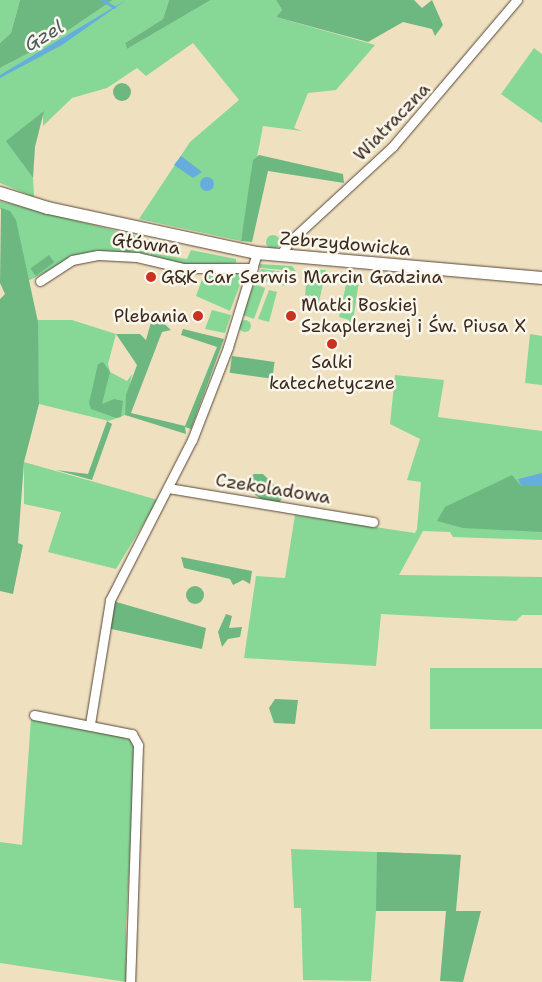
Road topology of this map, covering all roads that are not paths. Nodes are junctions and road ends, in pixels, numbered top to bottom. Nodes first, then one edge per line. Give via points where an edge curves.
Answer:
1 (517, 0) edge
2 (0, 193) edge
3 (148, 231) joint
4 (257, 253) junction
5 (280, 256) junction
6 (253, 268) junction
7 (542, 278) edge
8 (40, 281) dead end
9 (168, 488) junction
10 (373, 522) dead end
11 (34, 715) dead end
12 (90, 724) junction
13 (130, 982) edge

1 - 5 street, Wiatraczna via 393,146 288,243
2 - 3 street, Główna
3 - 4 street, Zebrzydowicka
4 - 5 street, Zebrzydowicka
4 - 6 street
5 - 7 street, Zebrzydowicka
6 - 8 street, Główna via 183,268 137,257 98,255 72,260
6 - 9 street via 195,432
9 - 10 street, Czekoladowa
9 - 12 street via 110,600
11 - 12 street
12 - 13 street via 132,734 138,745

